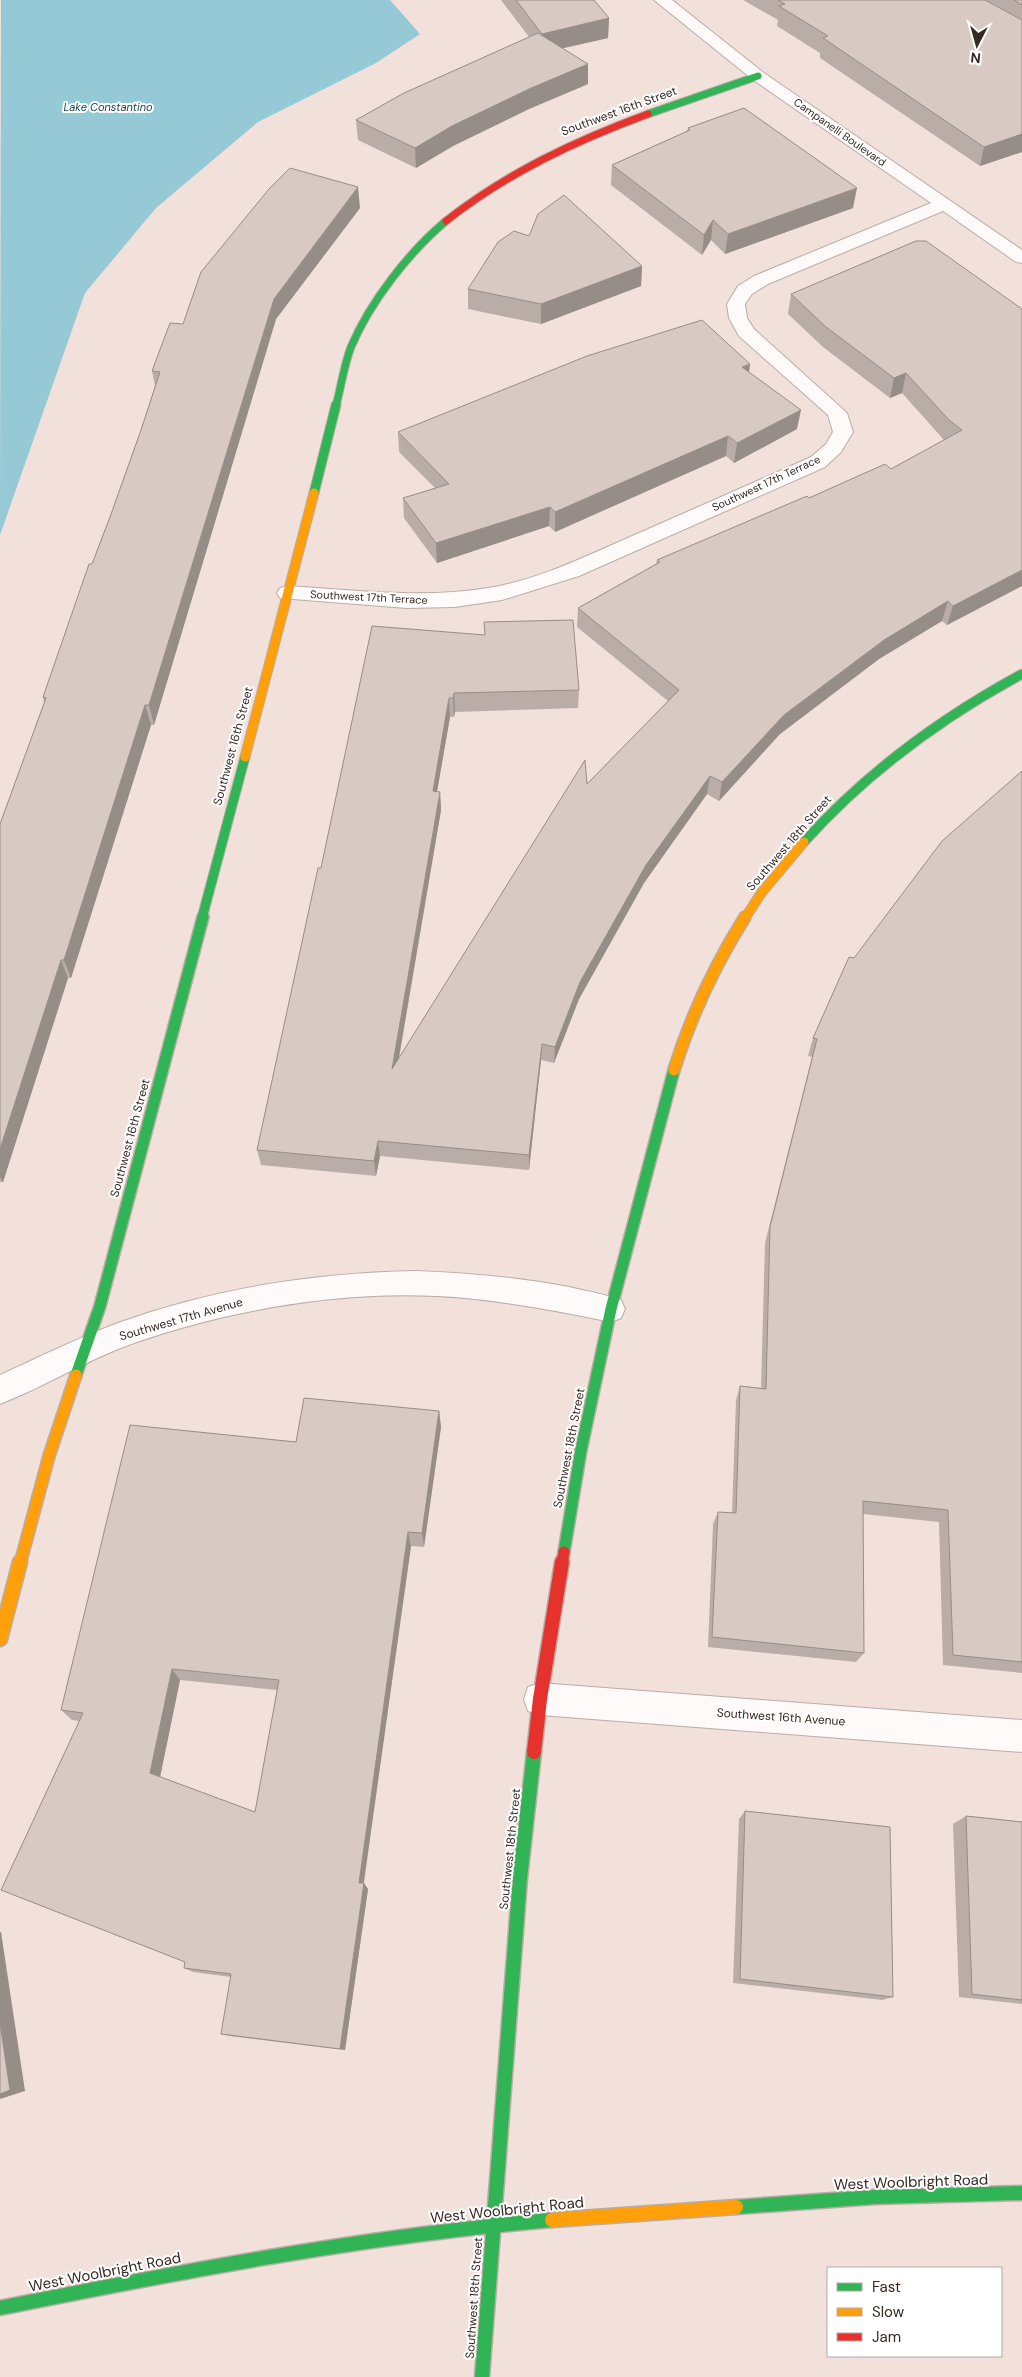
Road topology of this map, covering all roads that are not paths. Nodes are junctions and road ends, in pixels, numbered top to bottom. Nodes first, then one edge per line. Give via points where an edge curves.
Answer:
1 (662, 0) edge
2 (758, 76) junction
3 (945, 204) junction
4 (1022, 258) edge
5 (288, 593) junction
6 (1022, 674) edge
7 (611, 1309) junction
8 (85, 1350) junction
9 (0, 1390) edge
10 (0, 1639) edge
11 (540, 1699) junction
12 (1022, 1736) edge
13 (1022, 2193) edge
14 (494, 2224) junction
15 (0, 2308) edge
16 (482, 2377) edge

1 - 2 street, Campanelli Boulevard
2 - 3 street, Campanelli Boulevard
2 - 5 street, Southwest 16th Street via 616,124 559,147 506,175 459,208 418,245 394,272 365,316 351,347
3 - 4 street, Campanelli Boulevard
3 - 5 street, Southwest 17th Terrace via 761,280 745,290 736,304 738,318 746,332 837,414 843,432 834,448 818,462 571,571 533,584 480,597 447,600
5 - 8 street, Southwest 16th Street via 100,1306
6 - 7 street, Southwest 18th Street via 989,691 914,740 867,778 823,820 763,891 729,944 684,1034
7 - 8 street, Southwest 17th Avenue via 510,1290 417,1283 322,1288 228,1304 134,1330
7 - 11 street, Southwest 18th Street via 581,1450
8 - 9 street, Southwest 17th Avenue
8 - 10 street, Southwest 16th Street via 49,1456
11 - 12 street, Southwest 16th Avenue
11 - 14 street, Southwest 18th Street via 520,1878
13 - 14 street, West Woolbright Road via 875,2197
14 - 15 street, West Woolbright Road via 299,2253
14 - 16 street, Southwest 18th Street

